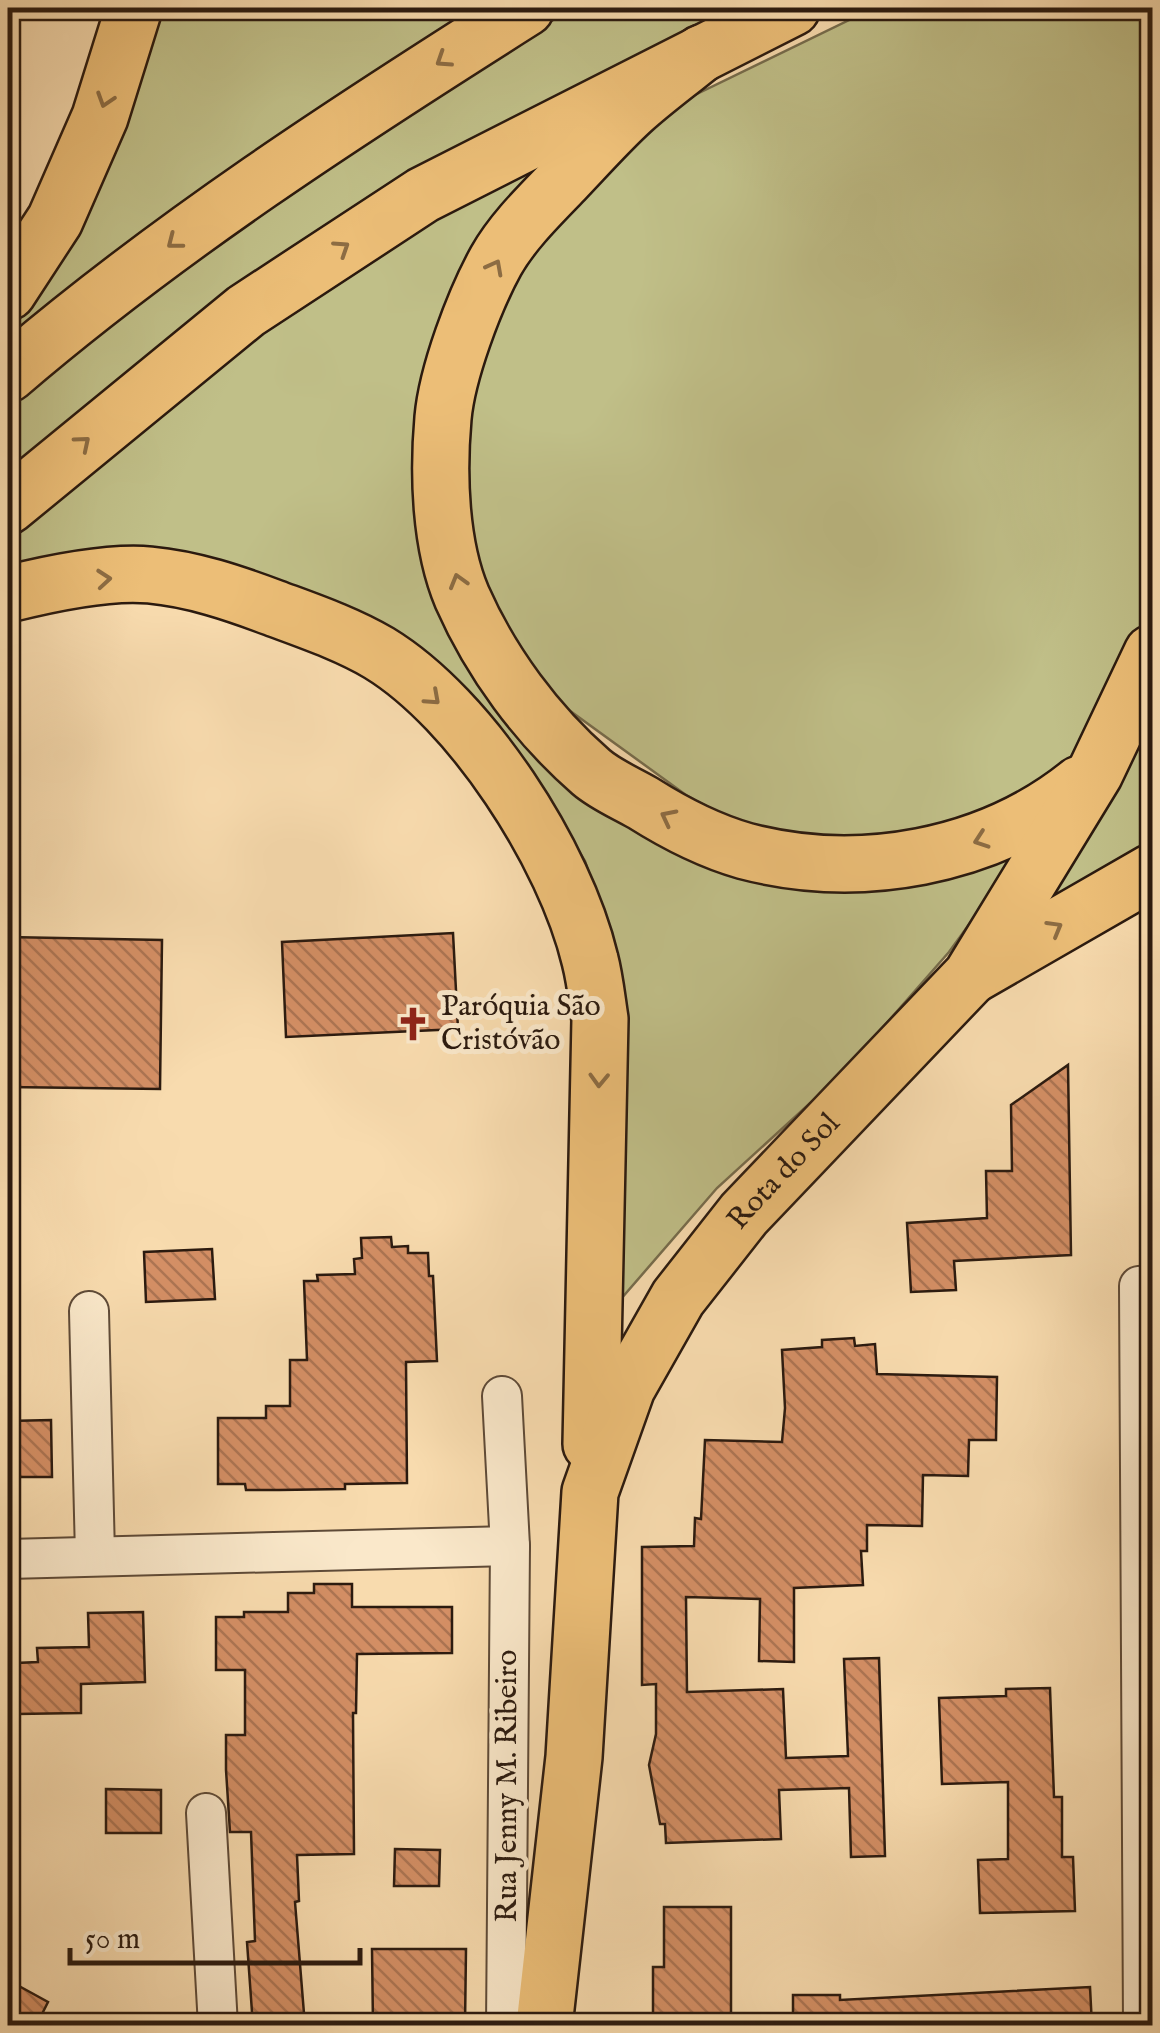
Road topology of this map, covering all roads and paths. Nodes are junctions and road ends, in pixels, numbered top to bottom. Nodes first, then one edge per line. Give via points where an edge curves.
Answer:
1 (134, 8) edge
2 (526, 8) edge
3 (792, 8) edge
4 (702, 53) junction
5 (8, 292) edge
6 (8, 374) edge
7 (8, 506) edge
8 (8, 594) edge
9 (1152, 654) edge
10 (1094, 773) junction
11 (1152, 872) edge
12 (971, 976) junction
13 (1146, 1285) edge
14 (89, 1311) dead end
15 (502, 1396) dead end
16 (590, 1492) junction
17 (510, 1546) junction
18 (95, 1556) junction
19 (8, 1559) edge
20 (574, 1756) junction
21 (206, 1813) dead end
22 (553, 1926) junction
23 (218, 2026) edge
24 (506, 2026) edge
25 (544, 2026) edge
26 (558, 2026) edge
27 (579, 2026) edge
28 (1143, 2026) edge

1 -> 5 highway via 100,117 54,220
2 -> 6 highway via 209,216
3 - 4 highway
7 -> 4 highway via 246,311 423,195
10 -> 4 highway via 1048,810 939,854 808,863 759,854 666,817 594,775 538,720 492,654 461,595 442,490 443,416 464,335 496,260 530,215 633,109
8 -> 16 highway via 148,575 223,588 379,653 440,703 493,764 563,885 590,957 600,1020
9 - 10 highway, Rota do Sol
10 - 12 highway, Rota do Sol
12 -> 11 highway
12 - 16 highway, Rota do Sol via 744,1214 678,1298 626,1388
13 - 28 street
14 - 18 street
15 - 17 street, Rua Jenny M. Ribeiro
16 - 20 highway, Rota do Sol
17 - 18 street
17 - 24 street, Rua Jenny M. Ribeiro
18 - 19 street
20 - 22 highway, Rota do Sol
20 - 27 highway, Rota do Sol
21 - 23 street
22 - 25 highway, Rota do Sol
22 - 26 highway

